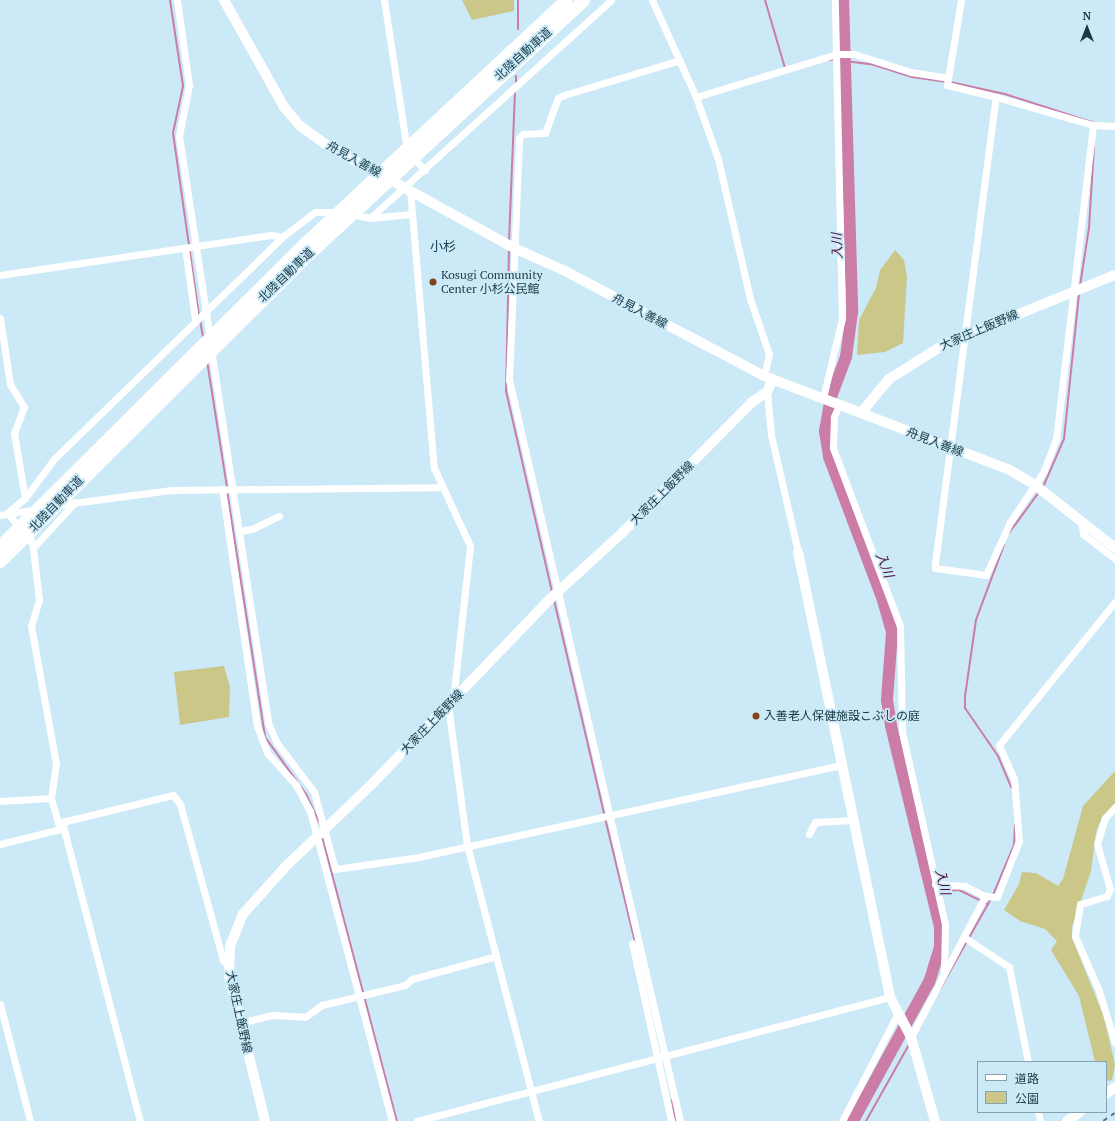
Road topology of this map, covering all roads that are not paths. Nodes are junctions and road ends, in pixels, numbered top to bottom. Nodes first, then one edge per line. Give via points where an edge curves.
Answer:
1 (176, 0) edge
2 (224, 0) edge
3 (384, 0) edge
4 (566, 0) edge
5 (583, 0) edge
6 (611, 0) edge
7 (652, 0) edge
8 (836, 0) edge
9 (961, 0) edge
10 (837, 54) junction
11 (680, 60) junction
12 (948, 78) junction
13 (696, 97) junction
14 (996, 97) junction
15 (1093, 125) junction
16 (1115, 126) edge
17 (422, 140) junction
18 (425, 170) junction
19 (407, 189) junction
20 (412, 214) junction
21 (370, 218) junction
22 (282, 237) junction
23 (196, 246) junction
24 (185, 248) junction
25 (514, 248) junction
26 (304, 250) junction
27 (0, 275) edge
28 (1115, 275) edge
29 (1072, 292) junction
30 (205, 310) junction
31 (0, 318) edge
32 (195, 319) junction
33 (963, 336) junction
34 (196, 356) junction
35 (768, 378) junction
36 (767, 392) junction
37 (823, 398) junction
38 (839, 405) junction
39 (861, 413) junction
40 (949, 448) junction
41 (1035, 485) junction
42 (441, 487) junction
43 (232, 488) junction
44 (222, 489) junction
45 (25, 498) junction
46 (75, 502) junction
47 (4, 514) edge
48 (279, 516) dead end
49 (1081, 520) junction
50 (239, 531) junction
51 (15, 538) junction
52 (0, 546) edge
53 (33, 548) junction
54 (1115, 548) edge
55 (798, 552) joint
56 (1115, 559) edge
57 (0, 561) edge
58 (555, 594) junction
59 (1115, 602) edge
60 (450, 702) junction
61 (841, 765) junction
62 (51, 798) junction
63 (0, 801) edge
64 (1115, 807) edge
65 (610, 814) junction
66 (852, 820) junction
67 (63, 825) junction
68 (322, 831) junction
69 (810, 834) dead end
70 (0, 844) edge
71 (467, 845) junction
72 (335, 869) junction
73 (326, 870) junction
74 (935, 884) junction
75 (1113, 890) edge
76 (985, 896) junction
77 (964, 937) junction
78 (632, 943) dead end
79 (496, 956) junction
80 (229, 966) junction
81 (944, 970) junction
82 (359, 995) junction
83 (890, 997) junction
84 (0, 1004) edge
85 (899, 1016) junction
86 (240, 1023) junction
87 (910, 1034) junction
88 (1115, 1043) edge
89 (668, 1054) junction
90 (657, 1057) junction
91 (1028, 1061) edge
92 (1115, 1087) edge
93 (531, 1091) junction
94 (1107, 1093) edge
95 (1079, 1113) edge
96 (30, 1121) edge
97 (140, 1121) edge
98 (265, 1121) edge
99 (392, 1121) edge
100 (416, 1121) edge
101 (539, 1121) edge
102 (671, 1121) edge
103 (680, 1121) edge
104 (842, 1121) edge
105 (935, 1121) edge
106 (1067, 1121) edge

1 - 23 street via 189,84 179,136
2 - 19 main road, 舟見入善線 via 271,85 299,125 325,144
3 - 18 street via 408,152
4 - 17 highway, 北陸自動車道
5 - 17 highway, 北陸自動車道
6 - 18 street
7 - 11 street
8 - 10 street
9 - 12 street
10 - 12 street via 851,54 911,72
10 - 13 street
10 - 37 street via 842,318 840,341
11 - 13 street
11 - 25 street via 564,95 558,98 545,133 523,134 519,138
12 - 14 street via 947,85
13 - 35 street via 718,159 750,299 764,336 768,354
14 - 15 street
14 - 33 street
15 - 16 street
15 - 29 street
17 - 26 highway, 北陸自動車道
18 - 19 street
19 - 20 street
19 - 21 street
19 - 25 main road, 舟見入善線
20 - 21 street
20 - 42 street via 432,454
21 - 22 street via 325,209 315,212
22 - 23 street via 271,235
22 - 30 street
23 - 24 street
23 - 30 street
24 - 27 street
24 - 32 street
25 - 35 main road, 舟見入善線 via 565,271
25 - 58 street via 509,380
26 - 34 highway, 北陸自動車道 via 224,336
26 - 34 highway, 北陸自動車道 via 222,322
28 - 29 main road, 大家庄上飯野線
29 - 33 main road, 大家庄上飯野線
29 - 41 street via 1056,439 1050,458
30 - 32 street
30 - 43 street
31 - 45 street via 10,384 24,407 14,433
32 - 45 street via 54,459
33 - 39 main road, 大家庄上飯野線 via 931,351 889,379
33 - 40 street
34 - 51 highway, 北陸自動車道
35 - 36 main road
35 - 37 main road, 舟見入善線
36 - 55 street via 771,434
36 - 58 main road, 大家庄上飯野線 via 752,402
37 - 38 main road, 舟見入善線
38 - 39 main road, 舟見入善線
38 - 74 street via 834,417 833,448 898,617 902,732
39 - 40 main road, 舟見入善線
40 - 41 main road, 舟見入善線 via 999,466
40 - 41 street via 935,568 986,575 1010,522
41 - 49 main road, 舟見入善線
42 - 43 street
42 - 60 street via 470,546
43 - 44 street
43 - 50 street
44 - 46 street via 149,491
44 - 68 street via 257,726 268,754 305,801
45 - 47 street
46 - 47 street
46 - 53 street
47 - 53 street via 31,540
48 - 50 street via 252,529
49 - 54 main road, 舟見入善線
49 - 56 street via 1083,534
50 - 68 street via 268,723 277,743 314,792
51 - 52 highway, 北陸自動車道
51 - 57 highway, 北陸自動車道
53 - 62 street via 39,600 32,626 56,763
55 - 61 main road
58 - 60 main road, 大家庄上飯野線
58 - 65 street
59 - 76 street via 999,745 1014,779 1019,841 997,897
60 - 68 main road, 大家庄上飯野線
60 - 71 street
61 - 65 street
61 - 66 main road
62 - 63 street
62 - 67 street via 58,823
64 - 75 street via 1105,818 1097,844
65 - 71 street
65 - 89 street
66 - 69 street via 815,822
66 - 83 main road
67 - 70 street
67 - 80 street via 173,795 180,804 223,960
67 - 97 street
68 - 72 street
68 - 73 street
68 - 80 main road, 大家庄上飯野線 via 243,914 232,938
71 - 72 street via 418,858
71 - 79 street
72 - 73 street
73 - 82 street
74 - 76 street via 965,886
74 - 81 street via 945,925
75 - 88 street via 1107,896 1080,904 1075,936 1099,991
76 - 77 street
77 - 81 street
77 - 91 street via 1009,967
78 - 90 street
79 - 82 street via 412,979 405,985
79 - 93 street
80 - 86 main road, 大家庄上飯野線
81 - 87 street
82 - 86 street via 322,1005 305,1017 272,1015
82 - 99 street
83 - 85 main road
83 - 89 street
84 - 96 street
85 - 87 main road
85 - 104 street
86 - 98 main road, 大家庄上飯野線
87 - 105 main road
89 - 90 street
89 - 103 street
90 - 93 street
90 - 102 street
92 - 94 main road
93 - 100 street
93 - 101 street
95 - 106 main road

